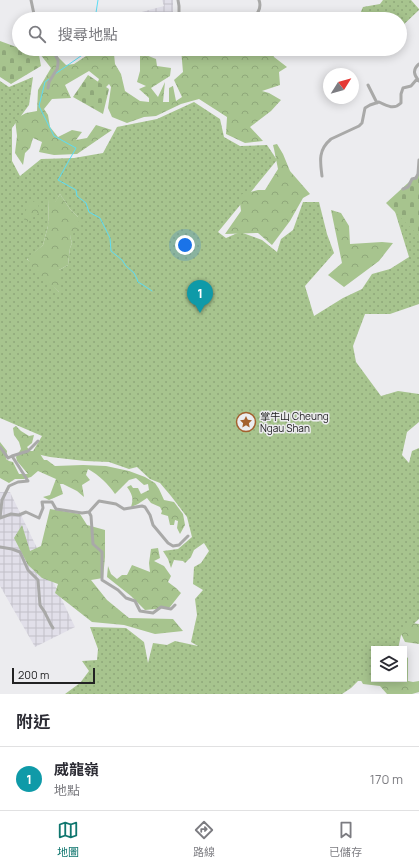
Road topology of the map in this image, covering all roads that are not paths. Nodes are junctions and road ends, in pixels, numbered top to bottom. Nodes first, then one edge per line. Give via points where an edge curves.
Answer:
1 (31, 0) edge
2 (178, 0) edge
3 (259, 0) edge
4 (34, 12) edge
5 (179, 12) edge
6 (258, 12) edge
7 (56, 56) edge
8 (419, 64) edge
9 (418, 80) edge
10 (368, 85) dead end
11 (48, 88) dead end
12 (377, 103) junction
13 (419, 160) edge
14 (322, 176) dead end
15 (403, 189) dead end
16 (38, 441) dead end
17 (0, 447) edge
18 (12, 456) junction
19 (89, 512) junction
20 (0, 518) edge
21 (188, 536) dead end
22 (0, 547) edge
23 (175, 605) dead end
24 (53, 628) dead end

1 - 4 street
2 - 5 street
3 - 6 street
7 - 11 street via 57,69
8 - 9 street via 414,72
9 - 12 street via 411,86 402,88 398,106 389,107
10 - 12 street
12 - 14 street via 365,108 360,126 328,142 320,158
13 - 15 street via 416,178
16 - 18 street via 28,451
17 - 18 street via 8,458
18 - 20 street via 28,481 9,486 2,500
19 - 20 street via 56,509 52,502 42,502 43,508 39,518 26,512
19 - 21 street via 99,501 116,504 124,509 142,506 150,515 152,525 168,543 173,546 179,545
19 - 23 street via 93,544 102,552 102,580 126,598 135,601 140,610 153,613 161,607 171,609
22 - 24 street via 20,552 28,570 38,580 40,605

